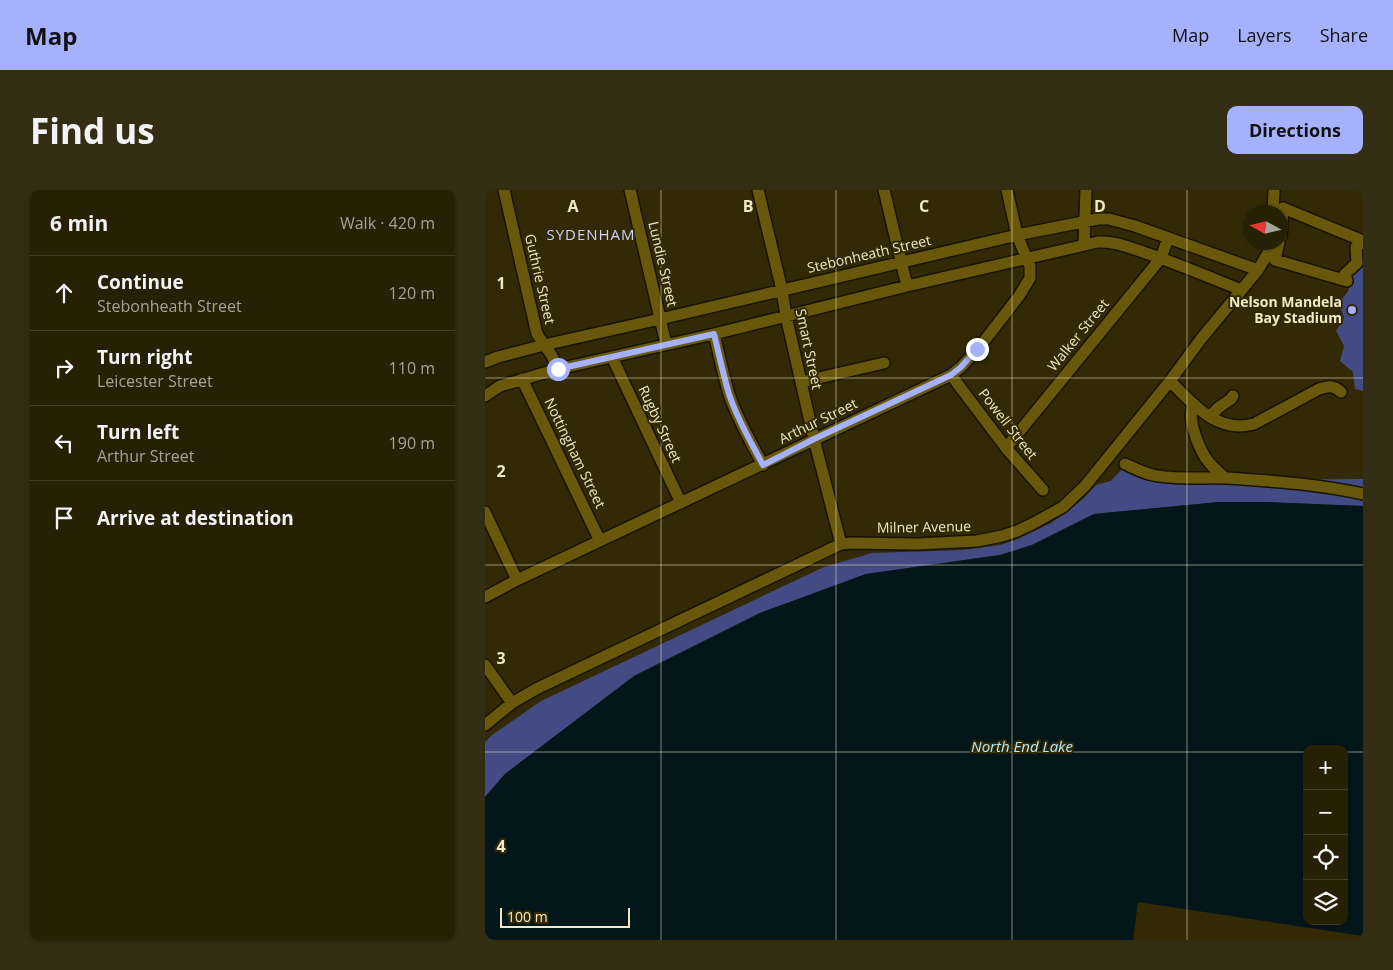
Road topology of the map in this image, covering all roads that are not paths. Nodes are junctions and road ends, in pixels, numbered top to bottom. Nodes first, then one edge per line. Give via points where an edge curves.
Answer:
1 (504, 190) edge
2 (630, 190) edge
3 (758, 190) edge
4 (884, 190) edge
5 (1007, 190) edge
6 (1087, 190) edge
7 (1274, 190) edge
8 (1273, 205) edge
9 (1288, 210) edge
10 (1085, 221) junction
11 (1017, 235) junction
12 (1168, 238) junction
13 (1363, 242) edge
14 (1084, 244) junction
15 (1269, 250) edge
16 (1277, 250) edge
17 (1027, 258) junction
18 (1161, 258) junction
19 (901, 263) junction
20 (1258, 270) junction
21 (907, 286) junction
22 (782, 290) junction
23 (1241, 290) junction
24 (786, 316) junction
25 (660, 319) junction
26 (714, 334) junction
27 (666, 344) junction
28 (544, 346) junction
29 (612, 358) junction
30 (485, 362) edge
31 (884, 363) dead end
32 (558, 369) junction
33 (951, 375) junction
34 (522, 379) junction
35 (1169, 381) junction
36 (801, 382) junction
37 (1341, 392) dead end
38 (485, 396) edge
39 (1233, 396) dead end
40 (1194, 404) junction
41 (1210, 417) junction
42 (814, 439) junction
43 (1006, 448) junction
44 (1125, 464) dead end
45 (763, 465) junction
46 (1225, 478) junction
47 (1043, 490) dead end
48 (1363, 494) edge
49 (681, 503) junction
50 (485, 512) edge
51 (600, 541) junction
52 (841, 544) junction
53 (517, 580) junction
54 (485, 597) edge
55 (485, 665) edge
56 (512, 703) junction
57 (485, 725) edge

1 - 28 street, Guthrie Street via 537,334
2 - 25 street, Lundie Street
3 - 22 street, Smart Street
4 - 19 street
5 - 11 street, Arthur Street
6 - 10 street
7 - 8 street
9 - 13 street
10 - 11 street, Stebonheath Street
10 - 12 street, Stebonheath Street via 1119,221
10 - 14 street
11 - 17 street, Arthur Street
11 - 19 street, Stebonheath Street
12 - 18 street, Walker Street
12 - 20 street, Stebonheath Street
13 - 16 street via 1356,247 1357,263 1345,274 1347,282 1275,260
14 - 17 street
14 - 18 street via 1113,242
15 - 20 street, Milner Avenue
17 - 21 street
17 - 33 street, Arthur Street via 1031,273 1028,284 977,349
18 - 23 street
18 - 43 street, Walker Street
19 - 21 street
19 - 22 street, Stebonheath Street
20 - 23 street, Milner Avenue
21 - 24 street
22 - 24 street, Smart Street
22 - 25 street, Stebonheath Street
23 - 35 street, Milner Avenue
24 - 26 street
24 - 36 street, Smart Street
25 - 27 street, Lundie Street
25 - 28 street, Stebonheath Street
26 - 27 street
26 - 45 street via 730,396
27 - 29 street
28 - 30 street, Stebonheath Street
28 - 32 street, Guthrie Street
29 - 32 street
29 - 49 street, Rugby Street
31 - 36 street
32 - 34 street
33 - 42 street, Arthur Street
33 - 43 street, Powell Street
34 - 38 street via 500,386
34 - 51 street, Nottingham Street
35 - 40 street
35 - 52 street, Milner Avenue via 1085,486 1063,507 1032,524 1002,536 977,541
36 - 42 street, Smart Street
37 - 41 street via 1328,386 1319,389 1254,424 1244,426 1225,425
39 - 41 street
40 - 41 street
40 - 46 street via 1191,418 1196,438 1206,459
42 - 45 street, Arthur Street
42 - 52 street, Smart Street
43 - 47 street, Powell Street
44 - 46 street via 1162,477
45 - 49 street, Arthur Street
46 - 48 street via 1322,486
49 - 51 street, Arthur Street
50 - 53 street
51 - 53 street, Arthur Street
52 - 56 street, Milner Avenue via 536,688
53 - 54 street, Arthur Street
55 - 56 street
56 - 57 street, Milner Avenue

